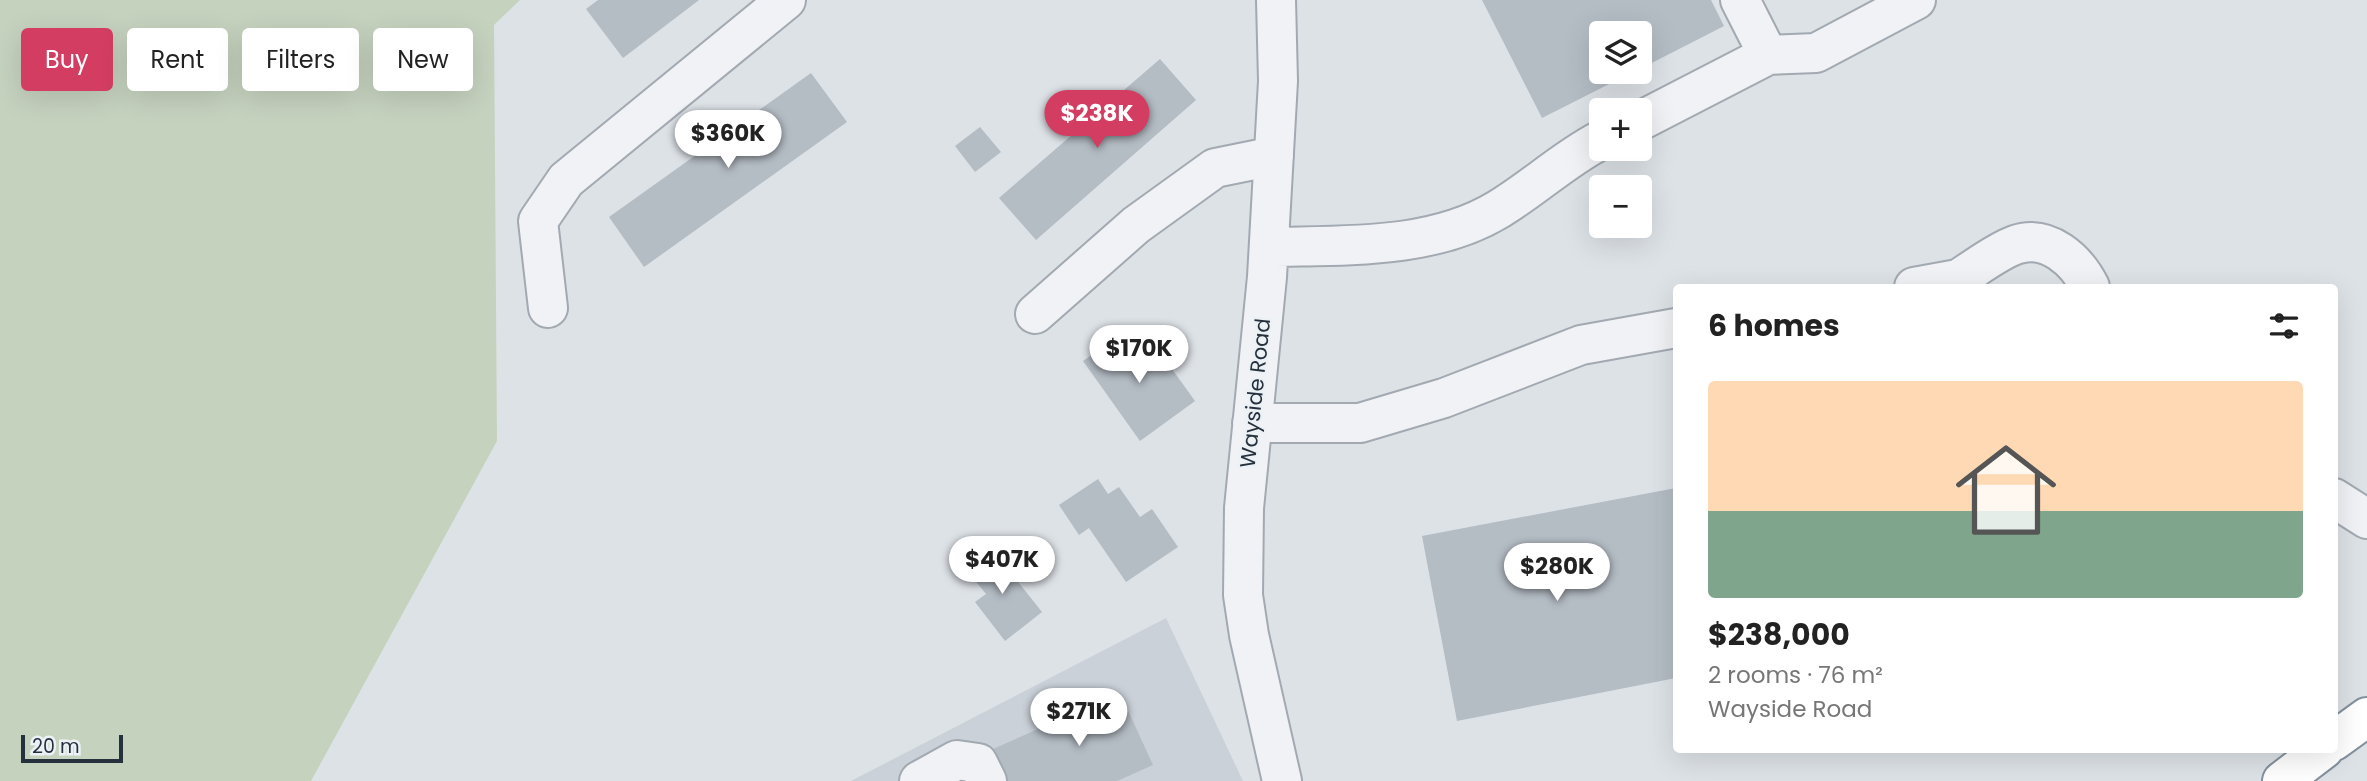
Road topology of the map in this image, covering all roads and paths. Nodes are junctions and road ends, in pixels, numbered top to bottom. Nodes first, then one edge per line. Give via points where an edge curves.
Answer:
1 (786, 0) edge
2 (1276, 0) edge
3 (1740, 0) edge
4 (1916, 0) edge
5 (1768, 55) junction
6 (1652, 115) edge
7 (1589, 148) edge
8 (1273, 156) junction
9 (1269, 247) junction
10 (1959, 283) edge
11 (2088, 284) edge
12 (548, 308) dead end
13 (1035, 314) dead end
14 (1673, 329) edge
15 (1252, 423) junction
16 (2338, 501) edge
17 (2367, 519) edge
18 (2367, 717) edge
19 (2338, 738) edge
20 (2319, 753) edge
21 (919, 781) edge
22 (987, 781) edge
23 (1282, 781) edge
24 (2282, 781) edge

1 - 12 street via 566,180 538,221
2 - 8 street, Wayside Road via 1278,81
3 - 5 street
4 - 5 street via 1816,52
5 - 6 street
7 - 9 street via 1497,210 1444,233 1370,244
8 - 9 street, Wayside Road
8 - 13 street via 1215,168 1136,225
9 - 15 street, Wayside Road
10 - 11 street via 2017,244 2052,245 2081,270
14 - 15 street via 1581,345 1444,398 1360,423
15 - 23 street, Wayside Road via 1244,508 1243,595
16 - 17 street
18 - 19 highway
20 - 24 highway
21 - 22 street via 957,760 978,763

